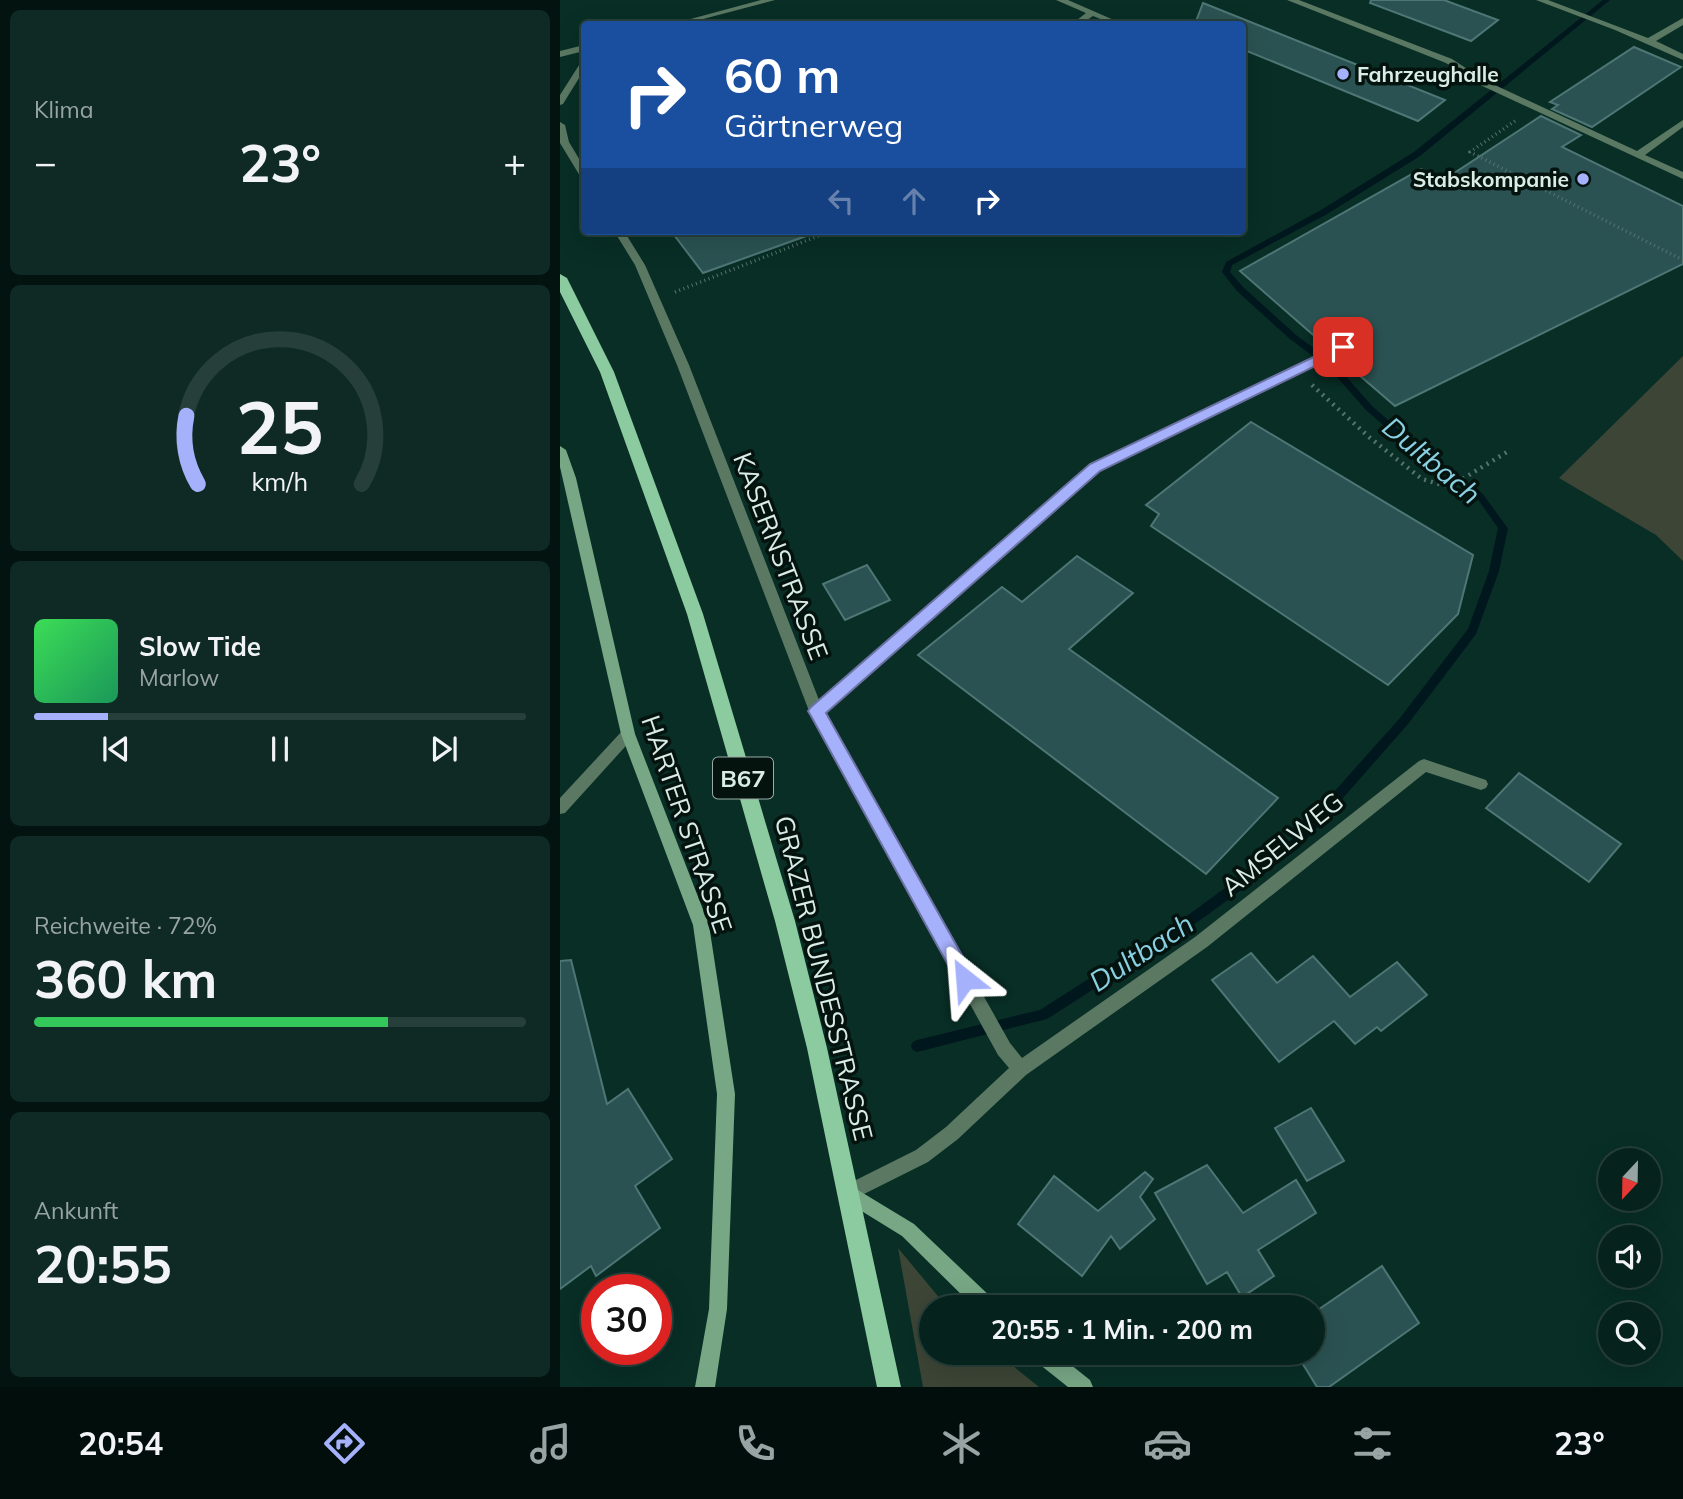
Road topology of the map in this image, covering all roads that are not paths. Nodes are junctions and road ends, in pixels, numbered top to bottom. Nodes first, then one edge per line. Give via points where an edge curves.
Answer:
1 (771, 0) edge
2 (1060, 0) edge
3 (1291, 0) edge
4 (1540, 0) edge
5 (1092, 13) junction
6 (688, 21) edge
7 (1080, 21) edge
8 (1112, 21) edge
9 (1683, 21) edge
10 (1650, 41) junction
11 (581, 49) edge
12 (560, 54) edge
13 (1683, 57) edge
14 (581, 69) edge
15 (560, 102) edge
16 (1683, 123) edge
17 (560, 125) edge
18 (1638, 155) junction
19 (581, 169) edge
20 (1683, 176) edge
21 (621, 235) edge
22 (560, 278) edge
23 (1337, 350) dead end
24 (560, 450) edge
25 (816, 711) junction
26 (628, 734) junction
27 (1481, 784) dead end
28 (560, 807) edge
29 (1020, 1069) junction
30 (848, 1193) junction
31 (975, 1295) edge
32 (1056, 1365) edge
33 (705, 1387) edge
34 (889, 1387) edge
35 (1083, 1387) edge

1 - 6 street
2 - 5 street
3 - 18 street via 1448,61 1481,82
4 - 10 street
5 - 7 street
5 - 8 street
9 - 10 street
10 - 13 street
11 - 12 street
14 - 15 street
16 - 18 street
17 - 19 street via 564,142
18 - 20 street
21 - 25 street, KASERNSTRASSE via 640,265 683,365
22 - 30 main road, GRAZER BUNDESSTRASSE / B67 via 607,372 695,614 785,921
23 - 25 street via 1095,467
24 - 26 street, HARTER STRASSE
25 - 29 street, KASERNSTRASSE via 976,1000
26 - 28 street
26 - 33 street, HARTER STRASSE via 701,925 726,1094 718,1310
27 - 29 street, AMSELWEG via 1424,765 1201,942
29 - 30 street, AMSELWEG via 922,1156
30 - 31 street via 908,1230
30 - 34 main road, GRAZER BUNDESSTRASSE / B67
32 - 35 street

